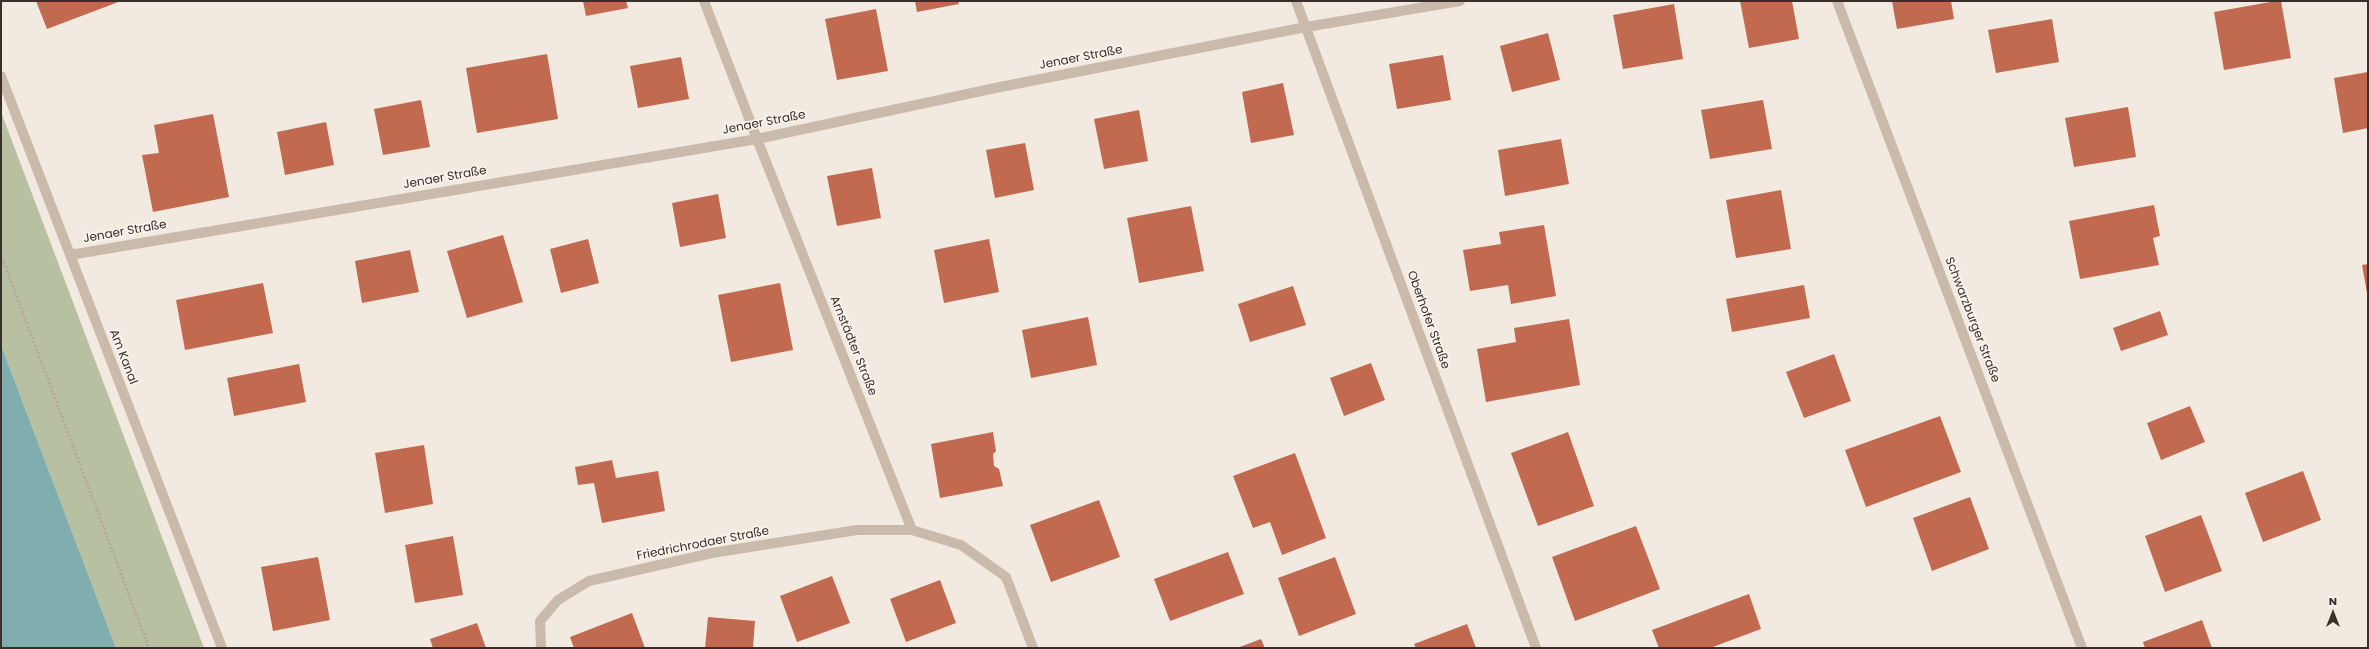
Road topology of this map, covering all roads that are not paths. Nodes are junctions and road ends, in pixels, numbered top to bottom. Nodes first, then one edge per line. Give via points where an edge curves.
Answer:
1 (704, 1) edge
2 (1296, 1) edge
3 (1460, 1) edge
4 (1837, 1) edge
5 (1306, 27) junction
6 (1, 76) edge
7 (756, 139) junction
8 (70, 255) junction
9 (912, 530) junction
10 (222, 648) edge
11 (541, 648) edge
12 (1033, 648) edge
13 (1536, 648) edge
14 (2082, 648) edge

1 - 7 street, Arnstädter Straße
2 - 5 street, Oberhofer Straße
3 - 5 street, Jenaer Straße
4 - 14 street, Schwarzburger Straße
5 - 7 street, Jenaer Straße via 1000,87
5 - 13 street, Oberhofer Straße
6 - 8 street, Am Kanal
7 - 8 street, Jenaer Straße
7 - 9 street, Arnstädter Straße
8 - 10 street, Am Kanal
9 - 11 street, Friedrichrodaer Straße via 857,530 811,537 712,553 589,581 558,600 540,621
9 - 12 street via 961,545 1006,577

